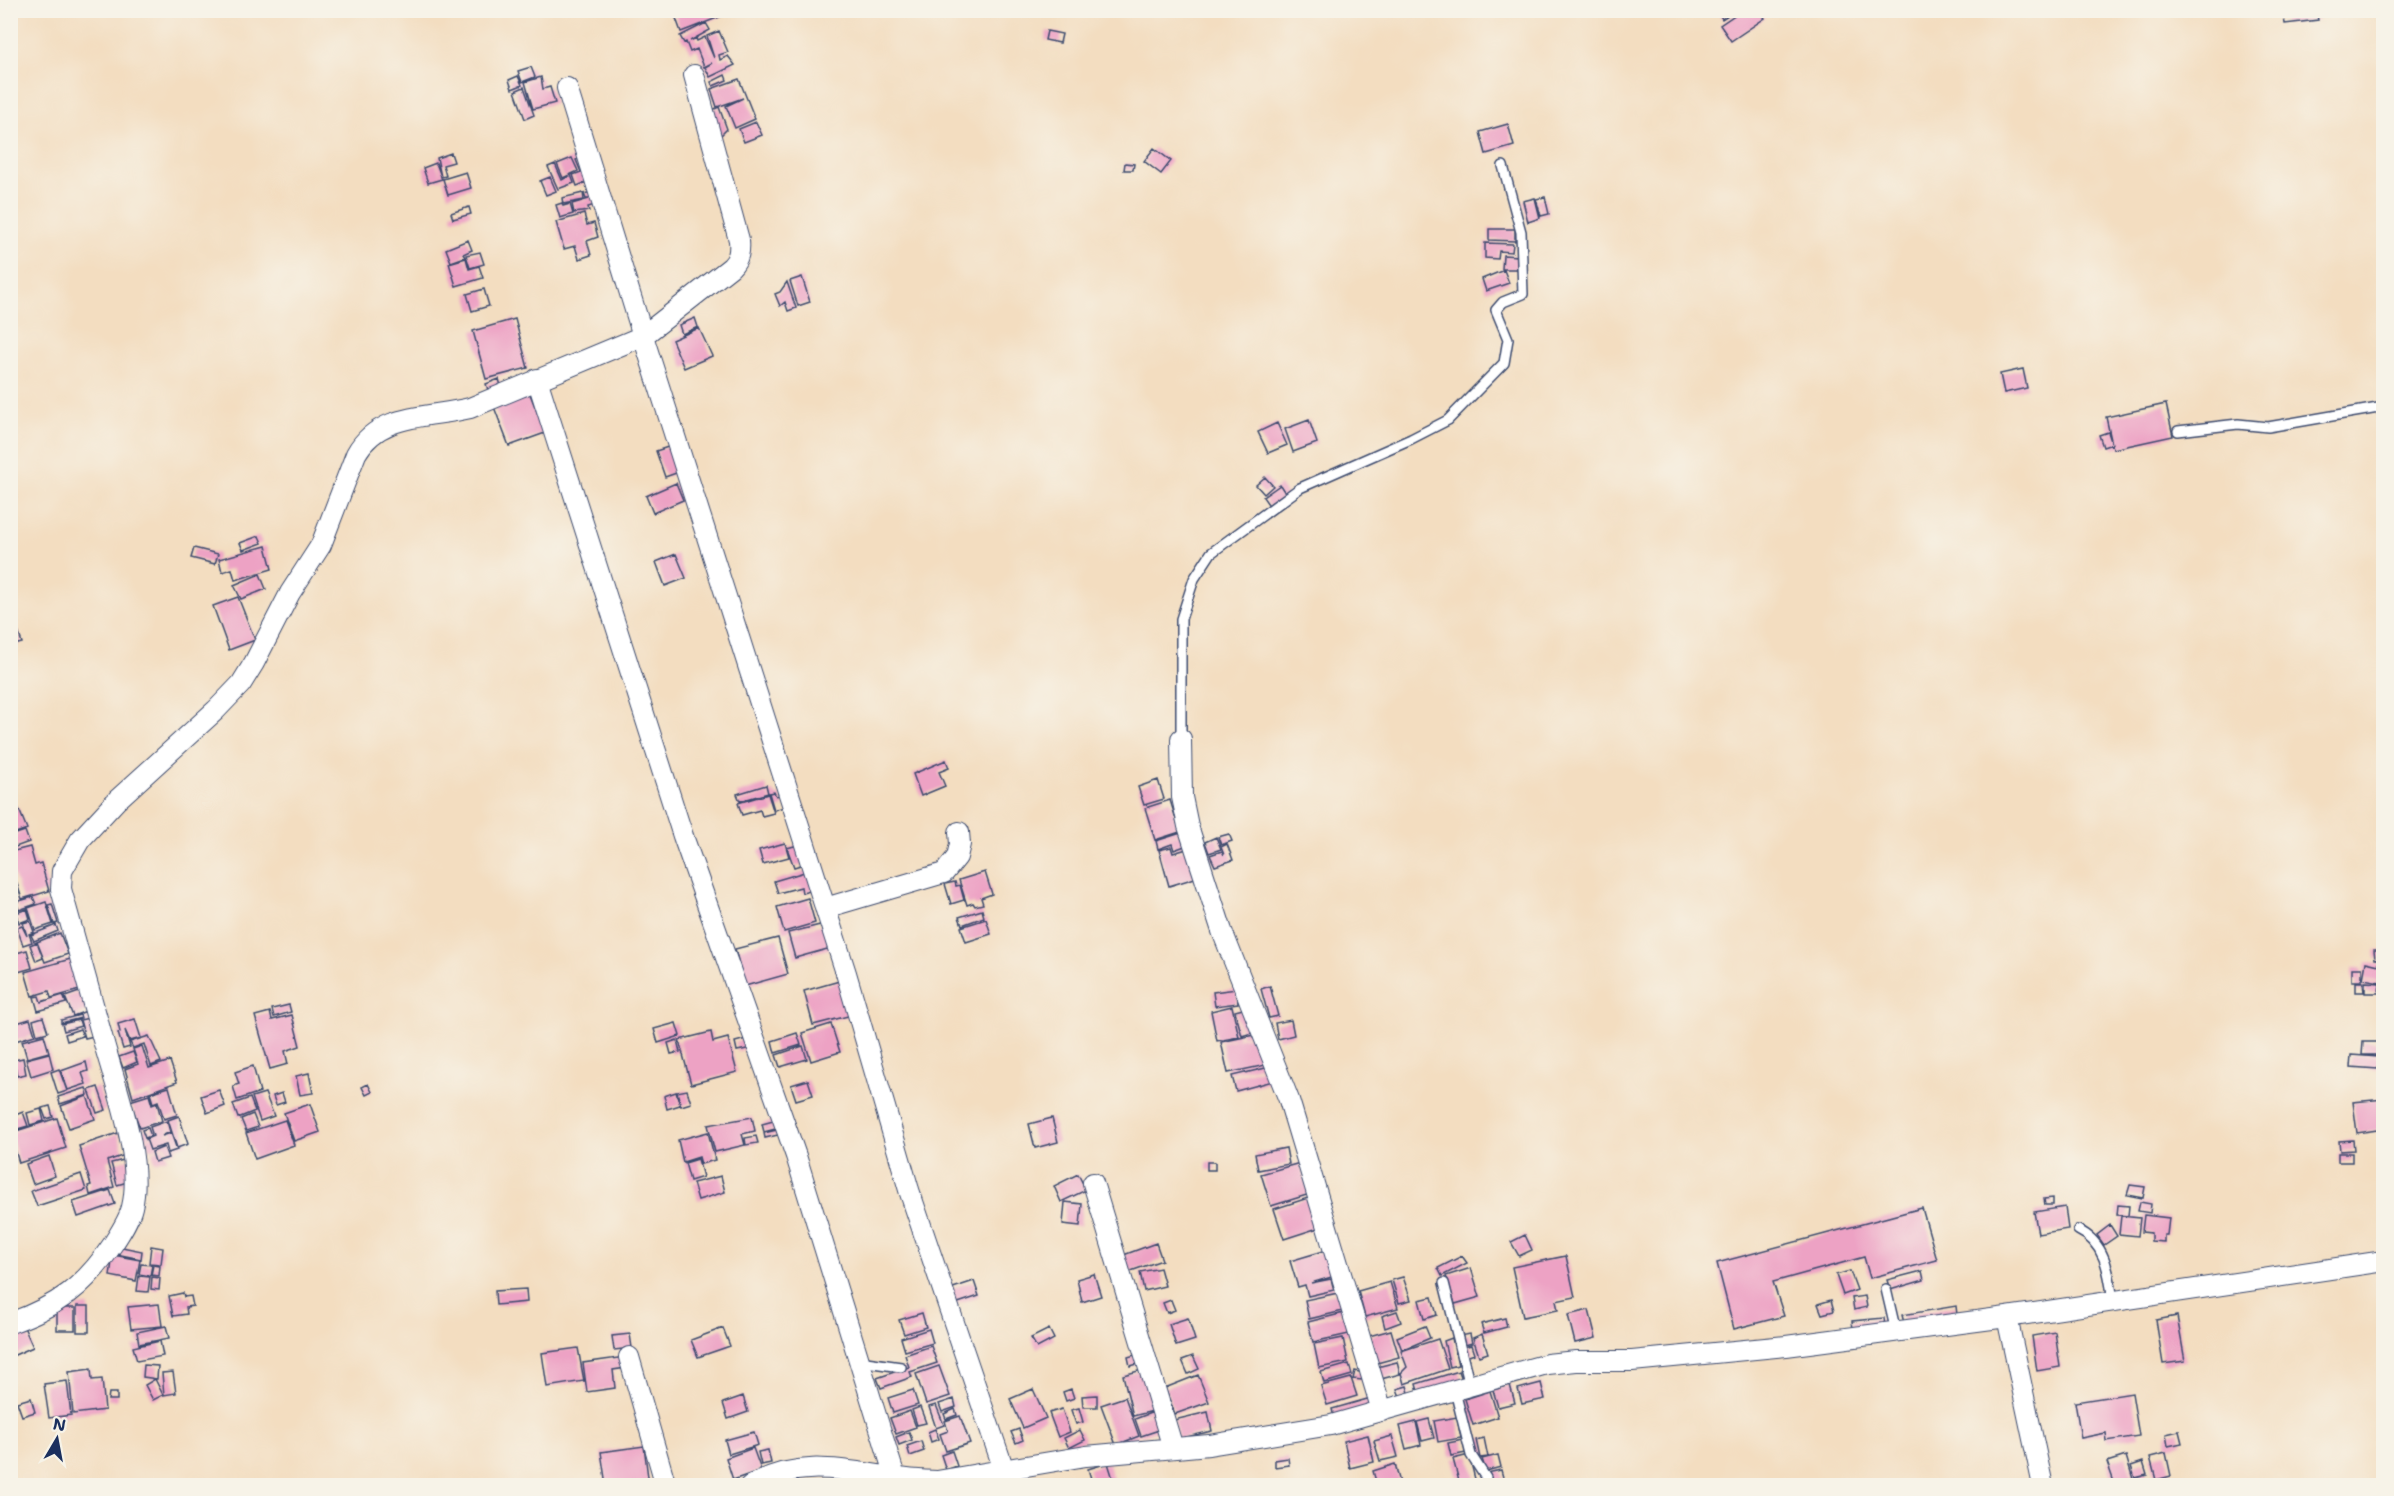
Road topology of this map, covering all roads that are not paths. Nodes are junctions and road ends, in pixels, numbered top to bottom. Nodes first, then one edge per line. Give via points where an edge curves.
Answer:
1 (694, 75) dead end
2 (567, 88) dead end
3 (1503, 166) dead end
4 (643, 336) junction
5 (537, 379) junction
6 (2384, 407) edge
7 (2178, 431) dead end
8 (1181, 739) joint
9 (959, 832) dead end
10 (825, 908) junction
11 (1093, 1183) dead end
12 (2078, 1230) dead end
13 (2384, 1261) edge
14 (1444, 1283) dead end
15 (1887, 1289) dead end
16 (2113, 1301) junction
17 (2007, 1317) junction
18 (10, 1323) edge
19 (1896, 1332) junction
20 (629, 1357) dead end
21 (859, 1361) junction
22 (901, 1367) dead end
23 (1462, 1388) junction
24 (1382, 1412) junction
25 (1173, 1448) junction
26 (1004, 1470) junction
27 (895, 1477) junction
28 (1486, 1478) dead end
29 (666, 1485) edge
30 (750, 1485) edge
31 (2043, 1485) edge

1 - 4 street via 740,252 731,267
2 - 4 street
3 - 8 lane via 1521,232 1523,294 1503,302 1497,310 1508,339 1504,363 1448,420 1300,488 1211,554 1194,579 1181,619
4 - 5 street
4 - 10 street
5 - 18 street via 470,408 393,422 363,442 321,545 241,684 117,800 68,858 60,888 122,1109 136,1171 135,1191 132,1210 121,1231 87,1278 48,1308
5 - 21 street via 683,836 796,1156
6 - 7 lane via 2268,427 2238,424
8 - 24 street via 1182,797 1188,826 1222,931 1289,1100
9 - 10 street via 957,857 944,873
10 - 26 street via 909,1190
11 - 25 street
12 - 16 lane via 2098,1245 2109,1271
13 - 16 street
14 - 23 lane
15 - 19 lane
16 - 17 street
17 - 19 street
17 - 31 street
19 - 23 street via 1632,1361 1547,1364
20 - 29 street
21 - 22 lane
21 - 27 street
23 - 24 street
23 - 28 lane via 1471,1455
24 - 25 street via 1331,1425
25 - 26 street via 1086,1456
26 - 27 street via 937,1481
27 - 30 street via 812,1468 781,1471

